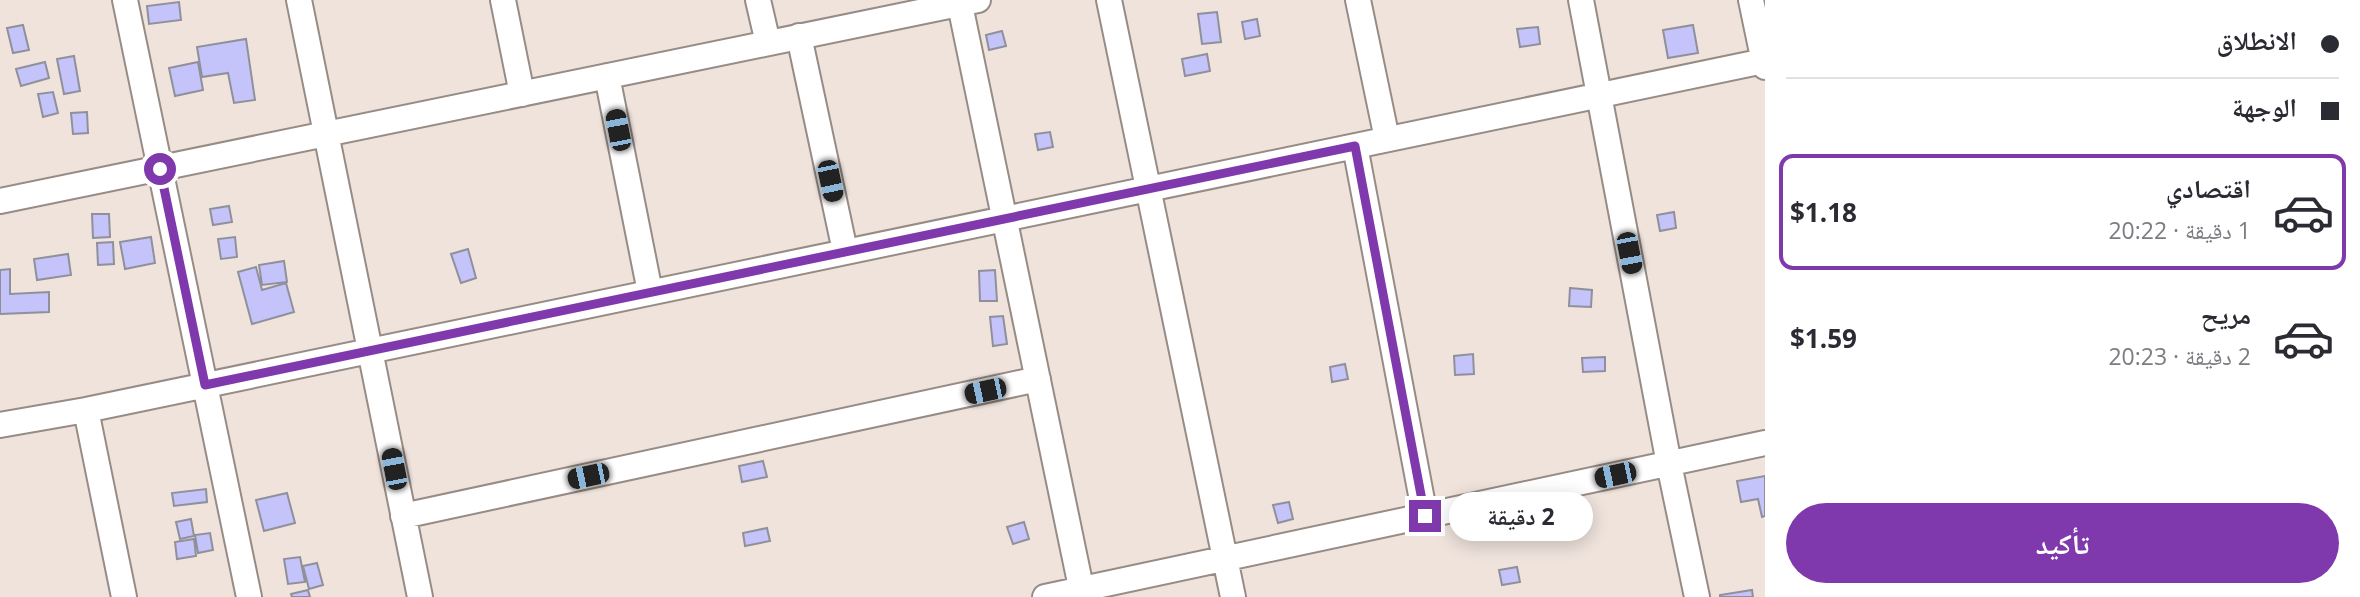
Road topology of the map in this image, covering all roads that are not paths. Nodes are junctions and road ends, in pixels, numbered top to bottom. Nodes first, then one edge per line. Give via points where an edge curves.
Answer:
1 (125, 0) edge
2 (299, 0) edge
3 (503, 0) edge
4 (758, 0) edge
5 (1109, 0) edge
6 (1358, 0) edge
7 (1581, 0) edge
8 (1751, 0) edge
9 (966, 1) edge
10 (799, 36) junction
11 (768, 43) junction
12 (1764, 64) edge
13 (607, 76) junction
14 (522, 94) junction
15 (1600, 95) junction
16 (326, 135) junction
17 (1387, 139) junction
18 (1355, 146) junction
19 (160, 169) junction
20 (1149, 189) junction
21 (0, 201) edge
22 (1005, 220) junction
23 (845, 251) junction
24 (650, 292) junction
25 (370, 351) junction
26 (1038, 379) junction
27 (205, 385) junction
28 (86, 410) junction
29 (0, 425) edge
30 (1765, 443) edge
31 (1669, 464) junction
32 (404, 516) junction
33 (1425, 516) junction
34 (1225, 557) junction
35 (1082, 593) edge
36 (124, 597) edge
37 (249, 597) edge
38 (420, 597) edge
39 (1045, 597) edge
40 (1233, 597) edge
41 (1697, 597) edge

1 - 19 street
2 - 16 street
3 - 14 street
4 - 11 street
5 - 20 street
6 - 17 street
7 - 15 street
8 - 12 street
9 - 10 street
9 - 22 street
10 - 11 street
10 - 23 street
11 - 13 street
12 - 15 street
13 - 14 street
13 - 24 street
14 - 16 street
15 - 17 street
15 - 31 street
16 - 19 street
16 - 25 street
17 - 18 street
18 - 20 street
18 - 33 street
19 - 21 street
19 - 27 street
20 - 22 street
20 - 34 street
22 - 23 street
22 - 26 street
23 - 24 street
24 - 25 street
25 - 27 street
25 - 32 street
26 - 32 street
26 - 35 street
27 - 28 street
27 - 37 street
28 - 29 street
28 - 36 street
30 - 31 street
31 - 33 street
31 - 41 street
32 - 38 street
33 - 34 street
34 - 35 street
34 - 40 street
35 - 39 street

